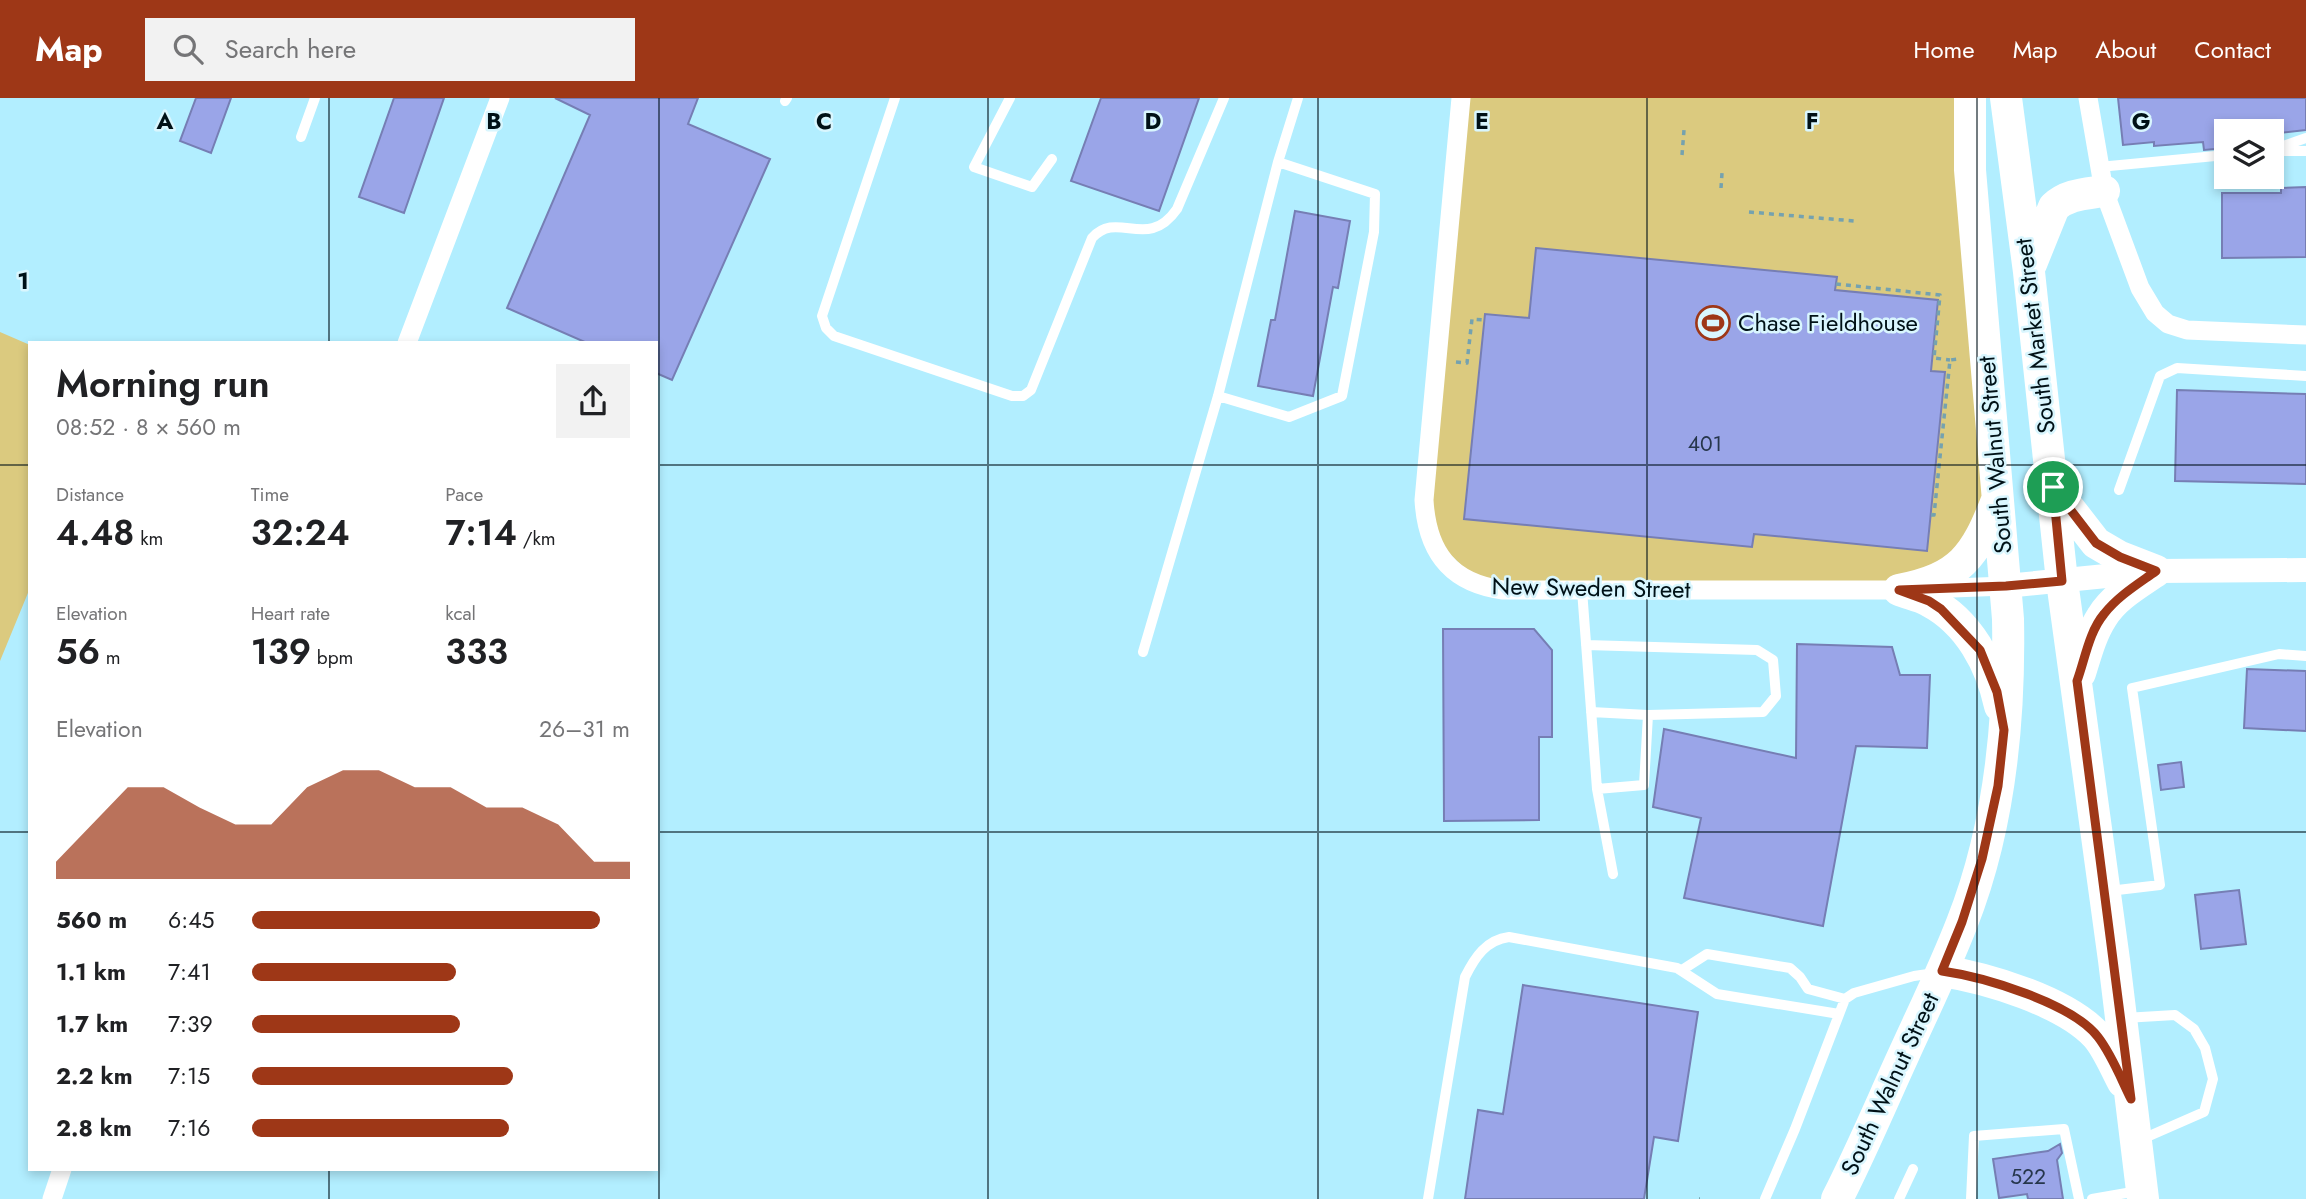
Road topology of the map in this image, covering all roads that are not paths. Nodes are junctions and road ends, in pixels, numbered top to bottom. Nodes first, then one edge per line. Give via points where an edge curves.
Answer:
1 (315, 98) edge
2 (500, 98) edge
3 (895, 98) edge
4 (1010, 98) edge
5 (1224, 98) edge
6 (1298, 98) edge
7 (1461, 98) edge
8 (1970, 98) edge
9 (2006, 98) edge
10 (2088, 98) edge
11 (301, 137) dead end
12 (2306, 138) edge
13 (2284, 146) edge
14 (2284, 150) edge
15 (2306, 151) edge
16 (2214, 157) edge
17 (1052, 159) dead end
18 (1278, 162) junction
19 (2101, 179) junction
20 (2029, 272) junction
21 (2306, 335) edge
22 (408, 341) edge
23 (2306, 376) edge
24 (1218, 396) junction
25 (2053, 487) junction
26 (2119, 490) dead end
27 (1998, 499) junction
28 (2306, 570) edge
29 (2156, 571) junction
30 (2062, 581) junction
31 (2006, 586) junction
32 (1582, 590) junction
33 (1899, 590) junction
34 (1586, 645) junction
35 (1143, 652) dead end
36 (2306, 656) edge
37 (2077, 681) junction
38 (1591, 712) junction
39 (1648, 715) junction
40 (2004, 730) junction
41 (1597, 789) junction
42 (1613, 874) dead end
43 (2105, 892) junction
44 (1682, 970) junction
45 (1942, 971) junction
46 (1845, 999) junction
47 (1839, 1014) junction
48 (2121, 1019) junction
49 (2131, 1099) junction
50 (2136, 1141) junction
51 (1913, 1169) dead end
52 (61, 1171) edge
53 (2142, 1195) edge
54 (52, 1199) edge
55 (1428, 1199) edge
56 (1765, 1199) edge
57 (1837, 1199) edge
58 (1899, 1199) edge
59 (1971, 1199) edge
60 (2079, 1199) edge
61 (2092, 1199) edge

1 - 11 lane
2 - 22 street
3 - 5 lane via 822,316 826,328 834,336 1012,396 1031,390 1099,230 1110,226 1148,230 1169,222
4 - 17 lane via 974,167 1032,187
6 - 18 lane
7 - 32 street, New Sweden Street via 1425,483 1429,534 1444,562 1469,583 1503,590
8 - 27 main road, South Walnut Street via 1970,170
9 - 20 main road, South Market Street
10 - 19 street
12 - 13 lane
14 - 15 lane
16 - 19 lane
18 - 24 lane
18 - 24 lane via 1375,194 1374,232 1342,396 1289,417
19 - 20 main road via 2054,207
19 - 21 street via 2140,288 2154,313 2168,324 2187,330
20 - 25 main road, South Market Street
23 - 26 lane via 2178,368 2160,376
24 - 35 lane
25 - 29 main road via 2096,543
25 - 30 main road, South Market Street
27 - 31 main road, South Walnut Street
27 - 33 main road via 1962,564 1932,582
28 - 29 street
29 - 30 street
29 - 37 main road via 2103,615
30 - 31 street
30 - 37 main road, South Market Street
31 - 33 street, New Sweden Street
31 - 40 main road, South Walnut Street via 2009,669
32 - 33 street, New Sweden Street
32 - 34 lane
33 - 40 main road via 1941,609 1980,650 1997,692
34 - 38 lane
34 - 39 lane via 1757,650 1773,660 1776,696 1763,712
36 - 43 lane via 2279,654 2132,688 2160,884
37 - 43 main road, South Market Street
38 - 39 lane
38 - 41 lane
39 - 41 lane via 1644,785
40 - 45 main road, South Walnut Street via 1982,859
41 - 42 lane
43 - 48 main road, South Market Street
44 - 46 lane via 1707,954 1790,968 1808,989
44 - 47 lane via 1717,994
44 - 55 lane via 1509,937 1483,949 1462,989
45 - 46 lane
45 - 49 main road via 2033,997 2076,1018 2098,1037
45 - 57 main road, South Walnut Street
46 - 47 lane
47 - 56 lane
48 - 49 main road, South Market Street
48 - 50 lane via 2175,1014 2194,1028 2213,1079 2204,1112
49 - 50 main road, South Market Street
50 - 53 main road, South Market Street
51 - 58 lane
52 - 54 street
53 - 61 lane
59 - 60 lane via 1974,1136 2064,1129

